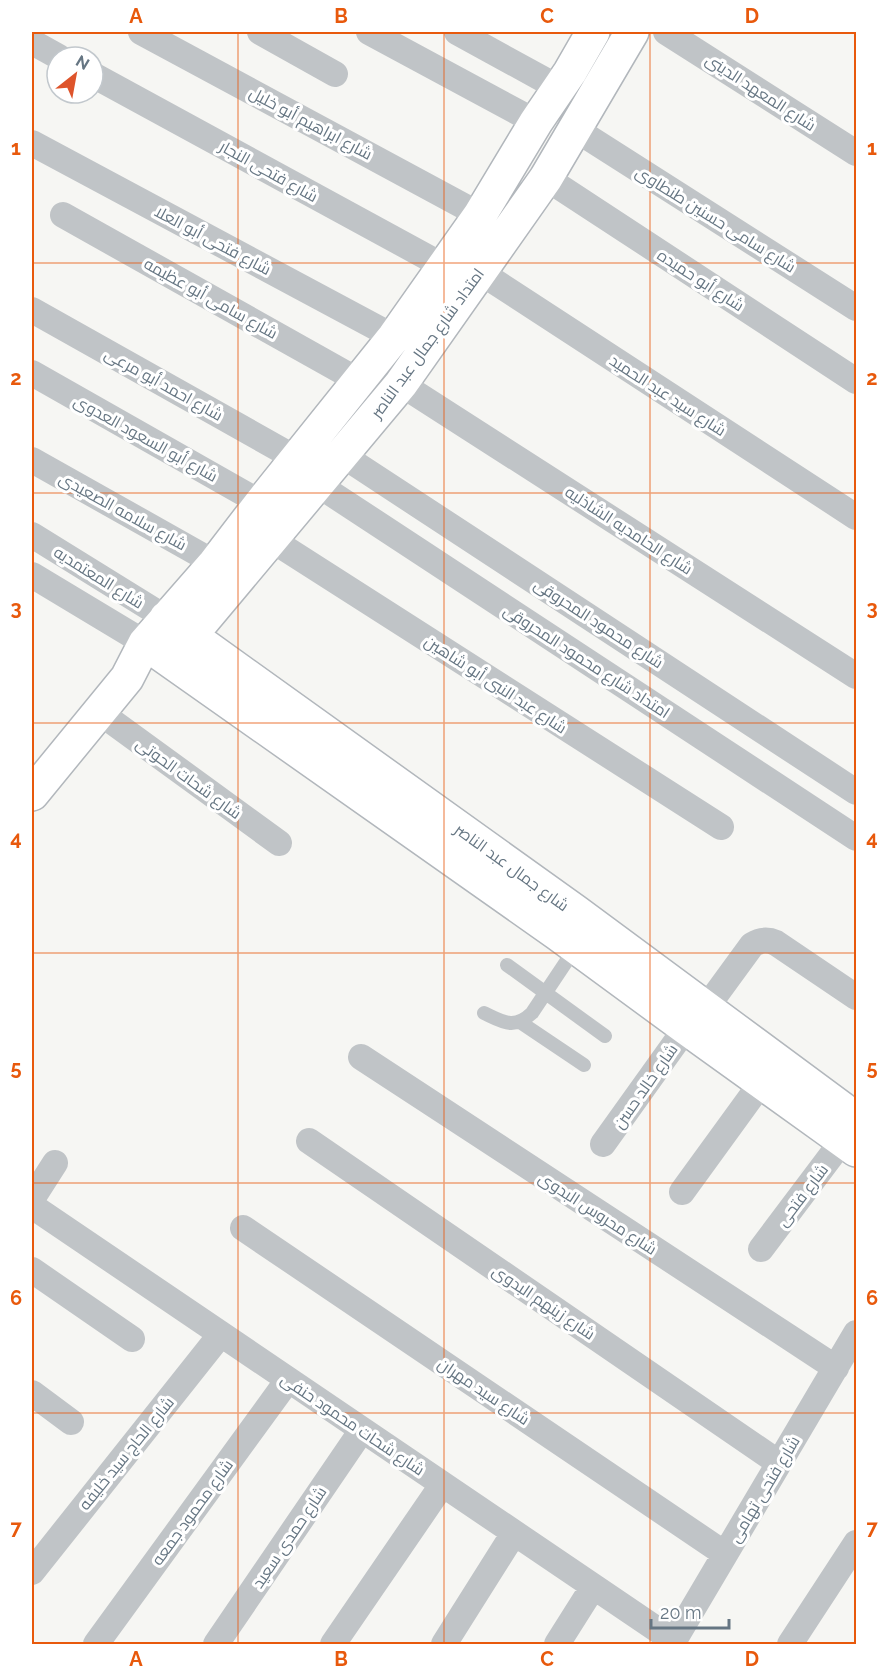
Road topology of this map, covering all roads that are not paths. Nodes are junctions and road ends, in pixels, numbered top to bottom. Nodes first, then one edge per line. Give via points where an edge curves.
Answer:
1 (141, 32) edge
2 (260, 32) edge
3 (369, 32) edge
4 (457, 32) edge
5 (593, 32) edge
6 (633, 32) edge
7 (666, 32) edge
8 (335, 74) dead end
9 (105, 82) edge
10 (560, 88) junction
11 (536, 122) junction
12 (574, 129) junction
13 (32, 143) edge
14 (856, 153) edge
15 (546, 178) junction
16 (63, 215) dead end
17 (480, 215) junction
18 (445, 267) junction
19 (480, 272) junction
20 (856, 308) edge
21 (32, 310) edge
22 (394, 337) junction
23 (32, 373) edge
24 (359, 381) junction
25 (856, 381) edge
26 (401, 384) junction
27 (342, 454) junction
28 (297, 459) junction
29 (32, 460) edge
30 (317, 484) junction
31 (261, 503) junction
32 (856, 517) edge
33 (32, 535) edge
34 (272, 540) junction
35 (214, 563) junction
36 (32, 575) edge
37 (178, 627) junction
38 (157, 652) junction
39 (856, 676) edge
40 (99, 712) junction
41 (856, 792) edge
42 (32, 794) edge
43 (721, 828) dead end
44 (856, 838) edge
45 (279, 843) dead end
46 (570, 931) junction
47 (507, 965) dead end
48 (545, 993) junction
49 (856, 996) edge
50 (484, 1013) dead end
51 (696, 1018) junction
52 (520, 1022) junction
53 (605, 1036) dead end
54 (361, 1057) dead end
55 (584, 1065) dead end
56 (762, 1082) junction
57 (852, 1136) edge
58 (309, 1141) dead end
59 (603, 1144) dead end
60 (55, 1163) dead end
61 (682, 1192) dead end
62 (32, 1199) edge
63 (32, 1206) edge
64 (243, 1228) dead end
65 (761, 1249) dead end
66 (32, 1270) edge
67 (856, 1333) edge
68 (221, 1334) junction
69 (132, 1339) dead end
70 (836, 1368) junction
71 (288, 1380) junction
72 (32, 1393) edge
73 (71, 1422) dead end
74 (362, 1430) junction
75 (779, 1463) junction
76 (442, 1485) junction
77 (514, 1533) junction
78 (856, 1543) edge
79 (726, 1554) junction
80 (32, 1572) edge
81 (593, 1587) junction
82 (673, 1643) edge
83 (96, 1644) edge
84 (216, 1644) edge
85 (333, 1644) edge
86 (444, 1644) edge
87 (557, 1644) edge
88 (790, 1644) edge

1 - 17 street, شارع ابراهيم أبو خليل
2 - 8 street
3 - 11 street
4 - 10 street
5 - 10 street, امتداد شارع جمال عبد الناصر
6 - 12 street, امتداد شارع جمال عبد الناصر
7 - 14 street, شارع المعهد الدينى
9 - 18 street, شارع فتحى النجار
10 - 11 street, امتداد شارع جمال عبد الناصر
11 - 17 street, امتداد شارع جمال عبد الناصر
12 - 15 street, امتداد شارع جمال عبد الناصر
12 - 20 street, شارع سامى حسنين طنطاوى
13 - 22 street, شارع فتحى أبو العلا
15 - 19 street, امتداد شارع جمال عبد الناصر
15 - 25 street, شارع أبو حميده
16 - 24 street, شارع سامى أبو عظيمه
17 - 18 street, امتداد شارع جمال عبد الناصر
18 - 22 street, امتداد شارع جمال عبد الناصر
19 - 26 street, امتداد شارع جمال عبد الناصر
19 - 32 street, شارع سيد عبد الحميد
21 - 28 street, شارع احمد أبو مرعى
22 - 24 street, امتداد شارع جمال عبد الناصر
23 - 31 street, شارع أبو السعود العدوى
24 - 28 street, امتداد شارع جمال عبد الناصر
26 - 27 street, امتداد شارع جمال عبد الناصر
26 - 39 street, شارع الحامديه الشاذليه
27 - 30 street, امتداد شارع جمال عبد الناصر
27 - 41 street, شارع محمود المحروقى
28 - 31 street, امتداد شارع جمال عبد الناصر
29 - 35 street, شارع سلامه الصعيدى
30 - 34 street, امتداد شارع جمال عبد الناصر
30 - 44 street, امتداد شارع محمود المحروقى
31 - 35 street, امتداد شارع جمال عبد الناصر
33 - 37 street, شارع المعتمديه
34 - 37 street, امتداد شارع جمال عبد الناصر
34 - 43 street, شارع عبد النبى أبو شاهين
35 - 37 street, امتداد شارع جمال عبد الناصر
36 - 38 street, شارع المعتمديه
37 - 38 street, امتداد شارع جمال عبد الناصر
37 - 46 street, شارع جمال عبد الناصر
38 - 40 street via 127,678
38 - 46 street, شارع جمال عبد الناصر
40 - 42 street
40 - 45 street, شارع شحات الحوتى
46 - 48 lane
46 - 51 street, شارع جمال عبد الناصر
47 - 48 lane
48 - 52 lane via 532,1013
48 - 53 lane
49 - 51 street, شارع خالد حسن via 776,943 758,941
50 - 52 lane via 506,1023
51 - 56 street, شارع جمال عبد الناصر
51 - 57 street, شارع جمال عبد الناصر
51 - 59 street, شارع خالد حسن
52 - 55 lane
54 - 70 street, شارع محروس البدوى
56 - 57 street, شارع جمال عبد الناصر
56 - 61 street
57 - 65 street, شارع فتحى
58 - 75 street, شارع زينهم البدوى
60 - 62 street
63 - 68 street, شارع شحات محمود حنفى
64 - 79 street, شارع سيد مهران
66 - 69 street
67 - 70 street, شارع فتحى تهامى
68 - 71 street, شارع شحات محمود حنفى
68 - 80 street, شارع الحاج سيد خليفه
70 - 75 street, شارع فتحى تهامى
71 - 74 street, شارع شحات محمود حنفى
71 - 83 street, شارع محمود جمعه
72 - 73 street
74 - 76 street, شارع شحات محمود حنفى
74 - 84 street, شارع حمدى سعيد
75 - 79 street, شارع فتحى تهامى
76 - 77 street, شارع شحات محمود حنفى
76 - 85 street
77 - 81 street, شارع شحات محمود حنفى
77 - 86 street
78 - 88 street
79 - 82 street, شارع فتحى تهامى
81 - 82 street, شارع شحات محمود حنفى
81 - 87 street

